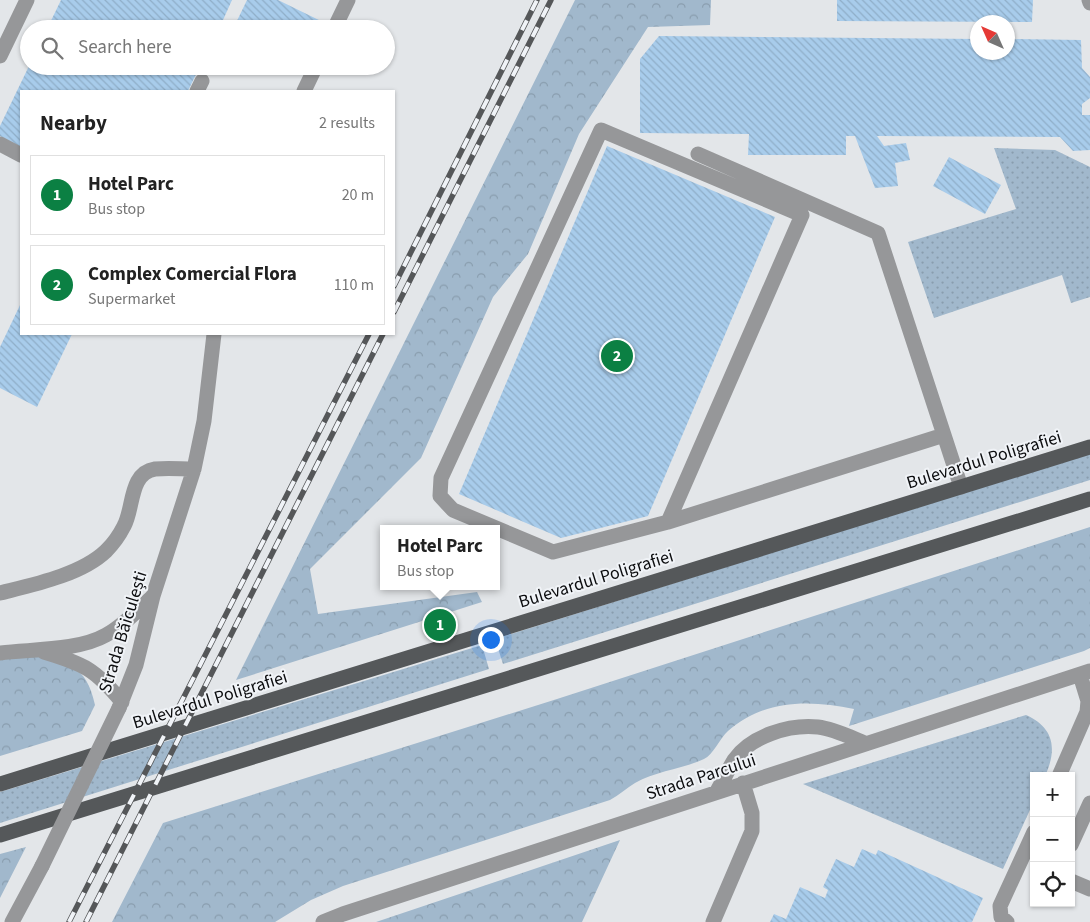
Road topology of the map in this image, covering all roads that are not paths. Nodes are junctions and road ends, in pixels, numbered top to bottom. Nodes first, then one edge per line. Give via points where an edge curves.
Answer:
1 (27, 0) edge
2 (348, 0) edge
3 (338, 20) edge
4 (0, 56) edge
5 (312, 75) edge
6 (304, 90) edge
7 (0, 144) edge
8 (20, 154) edge
9 (698, 154) dead end
10 (214, 335) edge
11 (944, 435) junction
12 (1090, 447) edge
13 (194, 469) junction
14 (961, 487) junction
15 (1090, 499) edge
16 (668, 522) junction
17 (489, 525) edge
18 (500, 530) edge
19 (0, 593) edge
20 (153, 596) junction
21 (35, 649) junction
22 (0, 654) edge
23 (1085, 673) edge
24 (120, 705) junction
25 (865, 743) junction
26 (1061, 772) edge
27 (743, 783) junction
28 (0, 784) edge
29 (717, 791) junction
30 (1090, 803) edge
31 (0, 835) edge
32 (1075, 836) edge
33 (1028, 861) edge
34 (1075, 883) edge
35 (1090, 889) edge
36 (12, 922) edge
37 (324, 922) edge
38 (713, 922) edge
39 (1007, 922) edge

1 - 4 street
2 - 3 street
5 - 6 street
7 - 8 street
9 - 11 street via 878,233
10 - 13 street, Strada Băiculești via 204,421
11 - 14 street
11 - 16 street
12 - 14 main road, Bulevardul Poligrafiei
13 - 19 street via 154,469 140,477 125,525 106,551 51,580
13 - 20 street, Strada Băiculești
14 - 28 main road, Bulevardul Poligrafiei
15 - 31 main road
16 - 17 street via 802,215 601,130 440,478 440,496 453,510
16 - 18 street via 553,552
20 - 21 street via 105,636 78,645
20 - 24 street, Strada Băiculești via 136,665
21 - 22 street
21 - 24 street via 87,666 108,685
23 - 25 street, Strada Parcului
23 - 26 street via 1087,712
24 - 36 street, Strada Băiculești, bridge
25 - 27 street, Strada Parcului
25 - 29 street via 817,727 776,733 741,752
27 - 29 street, Strada Parcului
27 - 38 street via 752,814 752,831
29 - 37 street, Strada Parcului
30 - 32 street
33 - 39 street via 999,912
34 - 35 street

